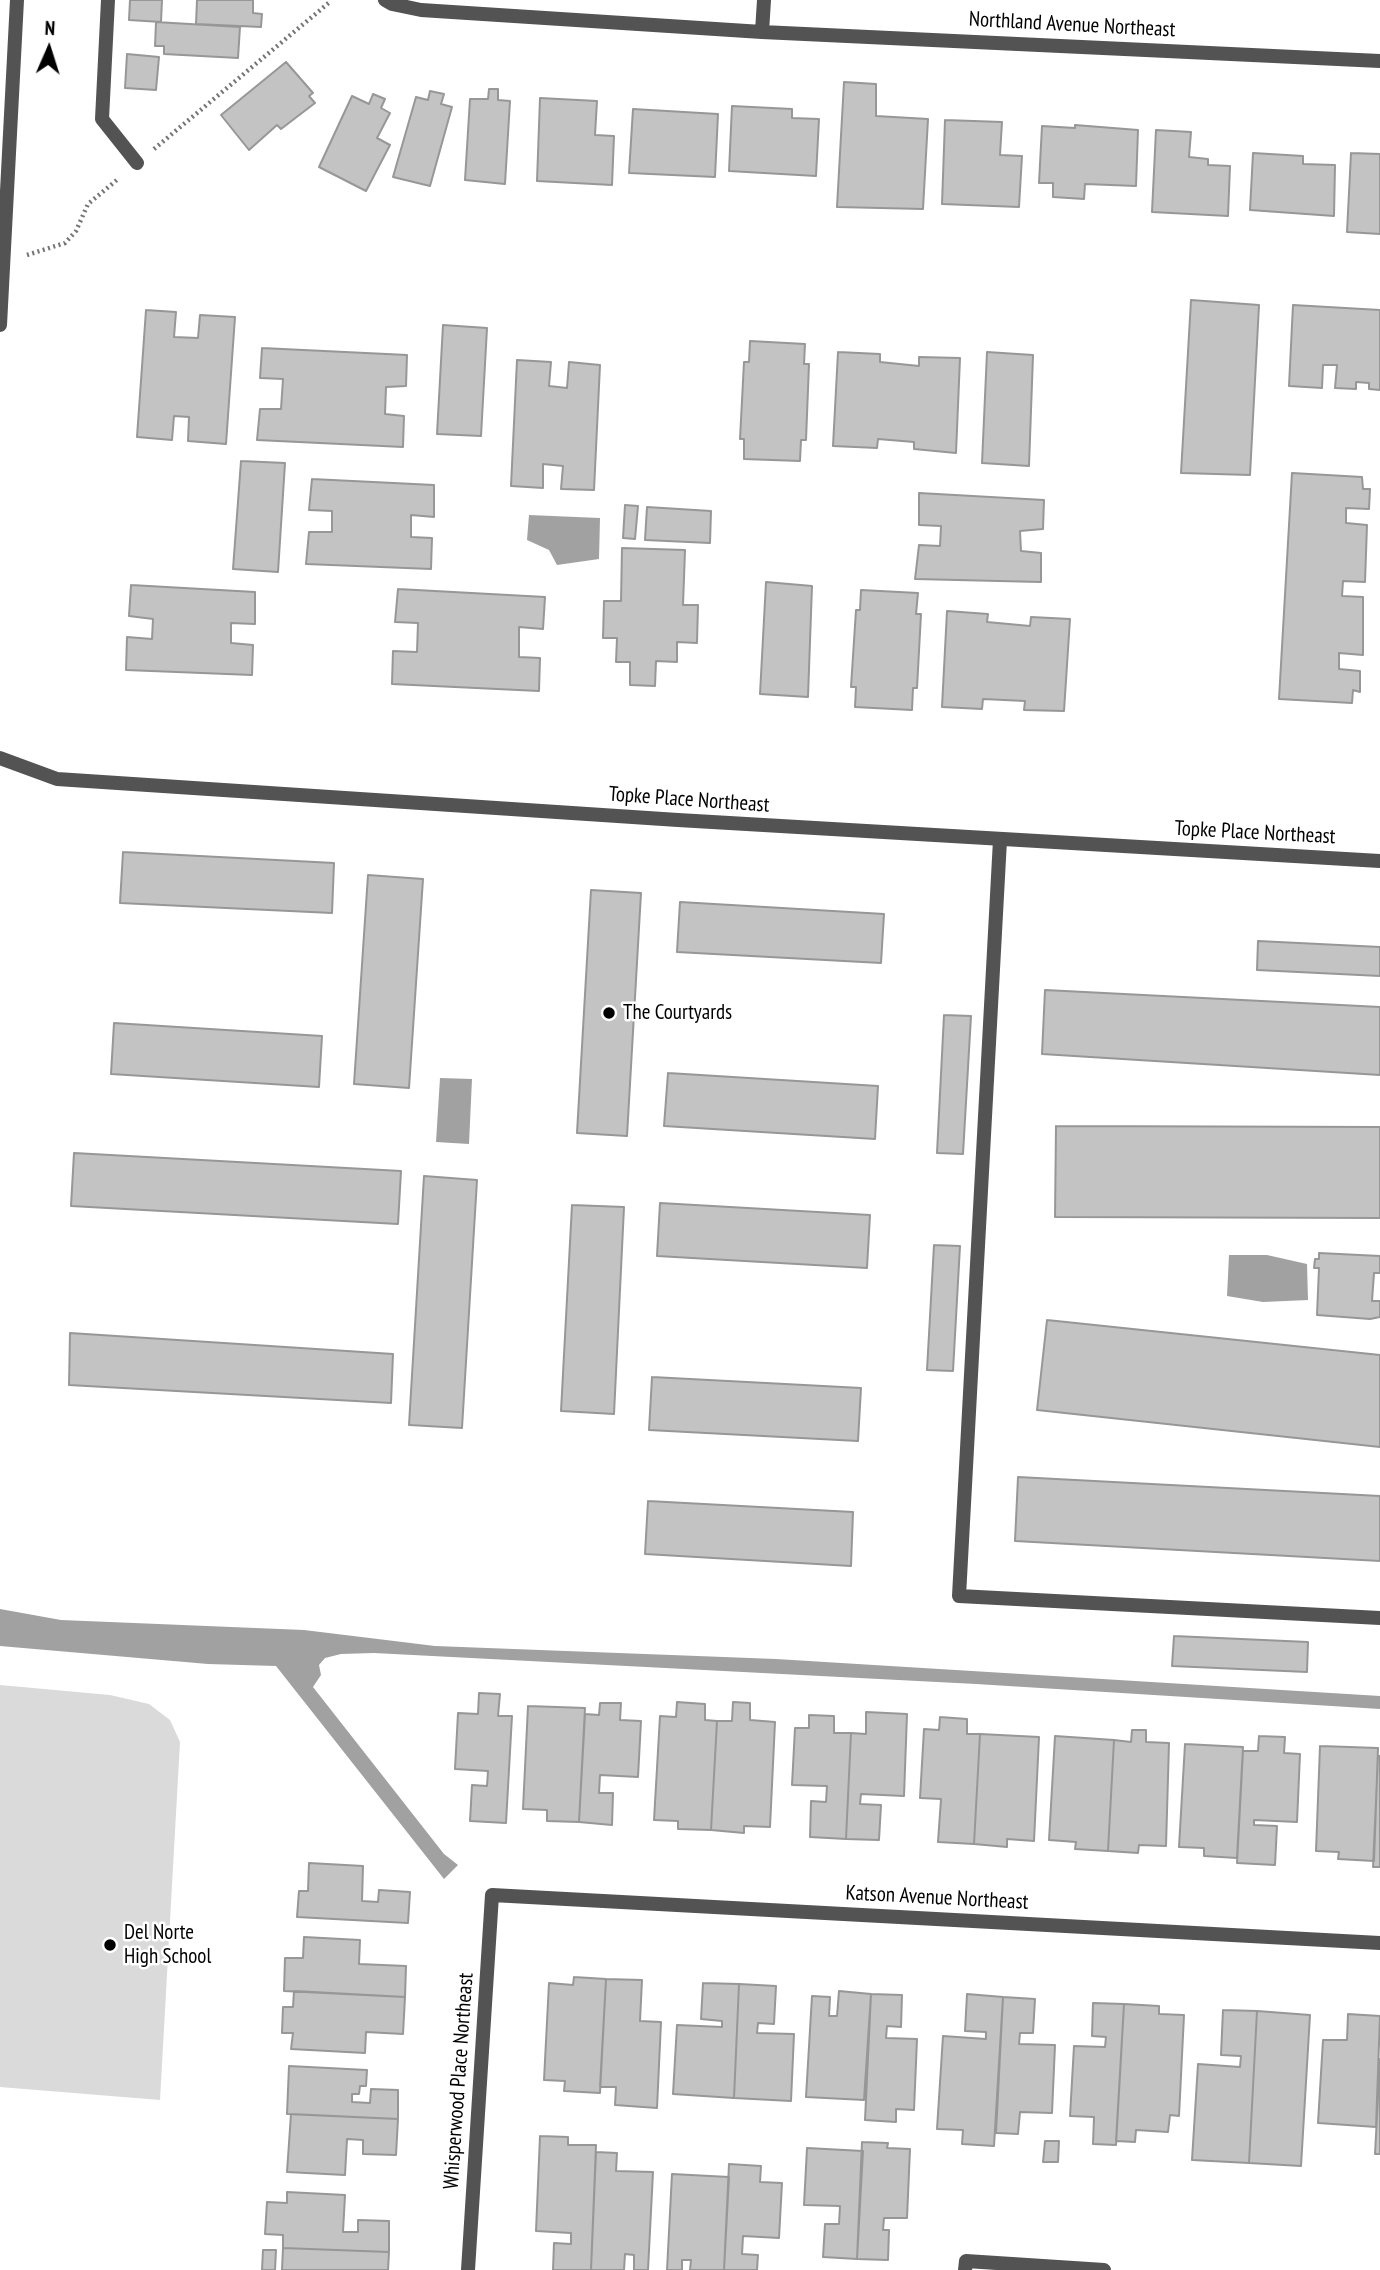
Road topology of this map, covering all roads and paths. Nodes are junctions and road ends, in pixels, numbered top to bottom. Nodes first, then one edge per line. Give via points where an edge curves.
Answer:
1 (17, 0) edge
2 (108, 0) edge
3 (385, 0) edge
4 (764, 0) edge
5 (331, 1) edge
6 (762, 32) junction
7 (1380, 61) edge
8 (138, 163) junction
9 (3, 262) junction
10 (0, 326) edge
11 (0, 758) edge
12 (1000, 840) junction
13 (1380, 861) edge
14 (1380, 1618) edge
15 (492, 1895) joint
16 (1380, 1943) edge
17 (468, 2270) edge
18 (965, 2270) edge
19 (1104, 2270) edge

1 - 9 street
2 - 8 street via 102,119
3 - 6 street, Northland Avenue Northeast via 421,10
4 - 6 street
5 - 8 path
6 - 7 street, Northland Avenue Northeast
8 - 9 path via 88,204 65,243
9 - 10 street
11 - 12 street, Topke Place Northeast via 57,779
12 - 13 street, Topke Place Northeast
12 - 14 street via 959,1596
15 - 16 street, Katson Avenue Northeast
15 - 17 street, Whisperwood Place Northeast
18 - 19 street via 966,2261

